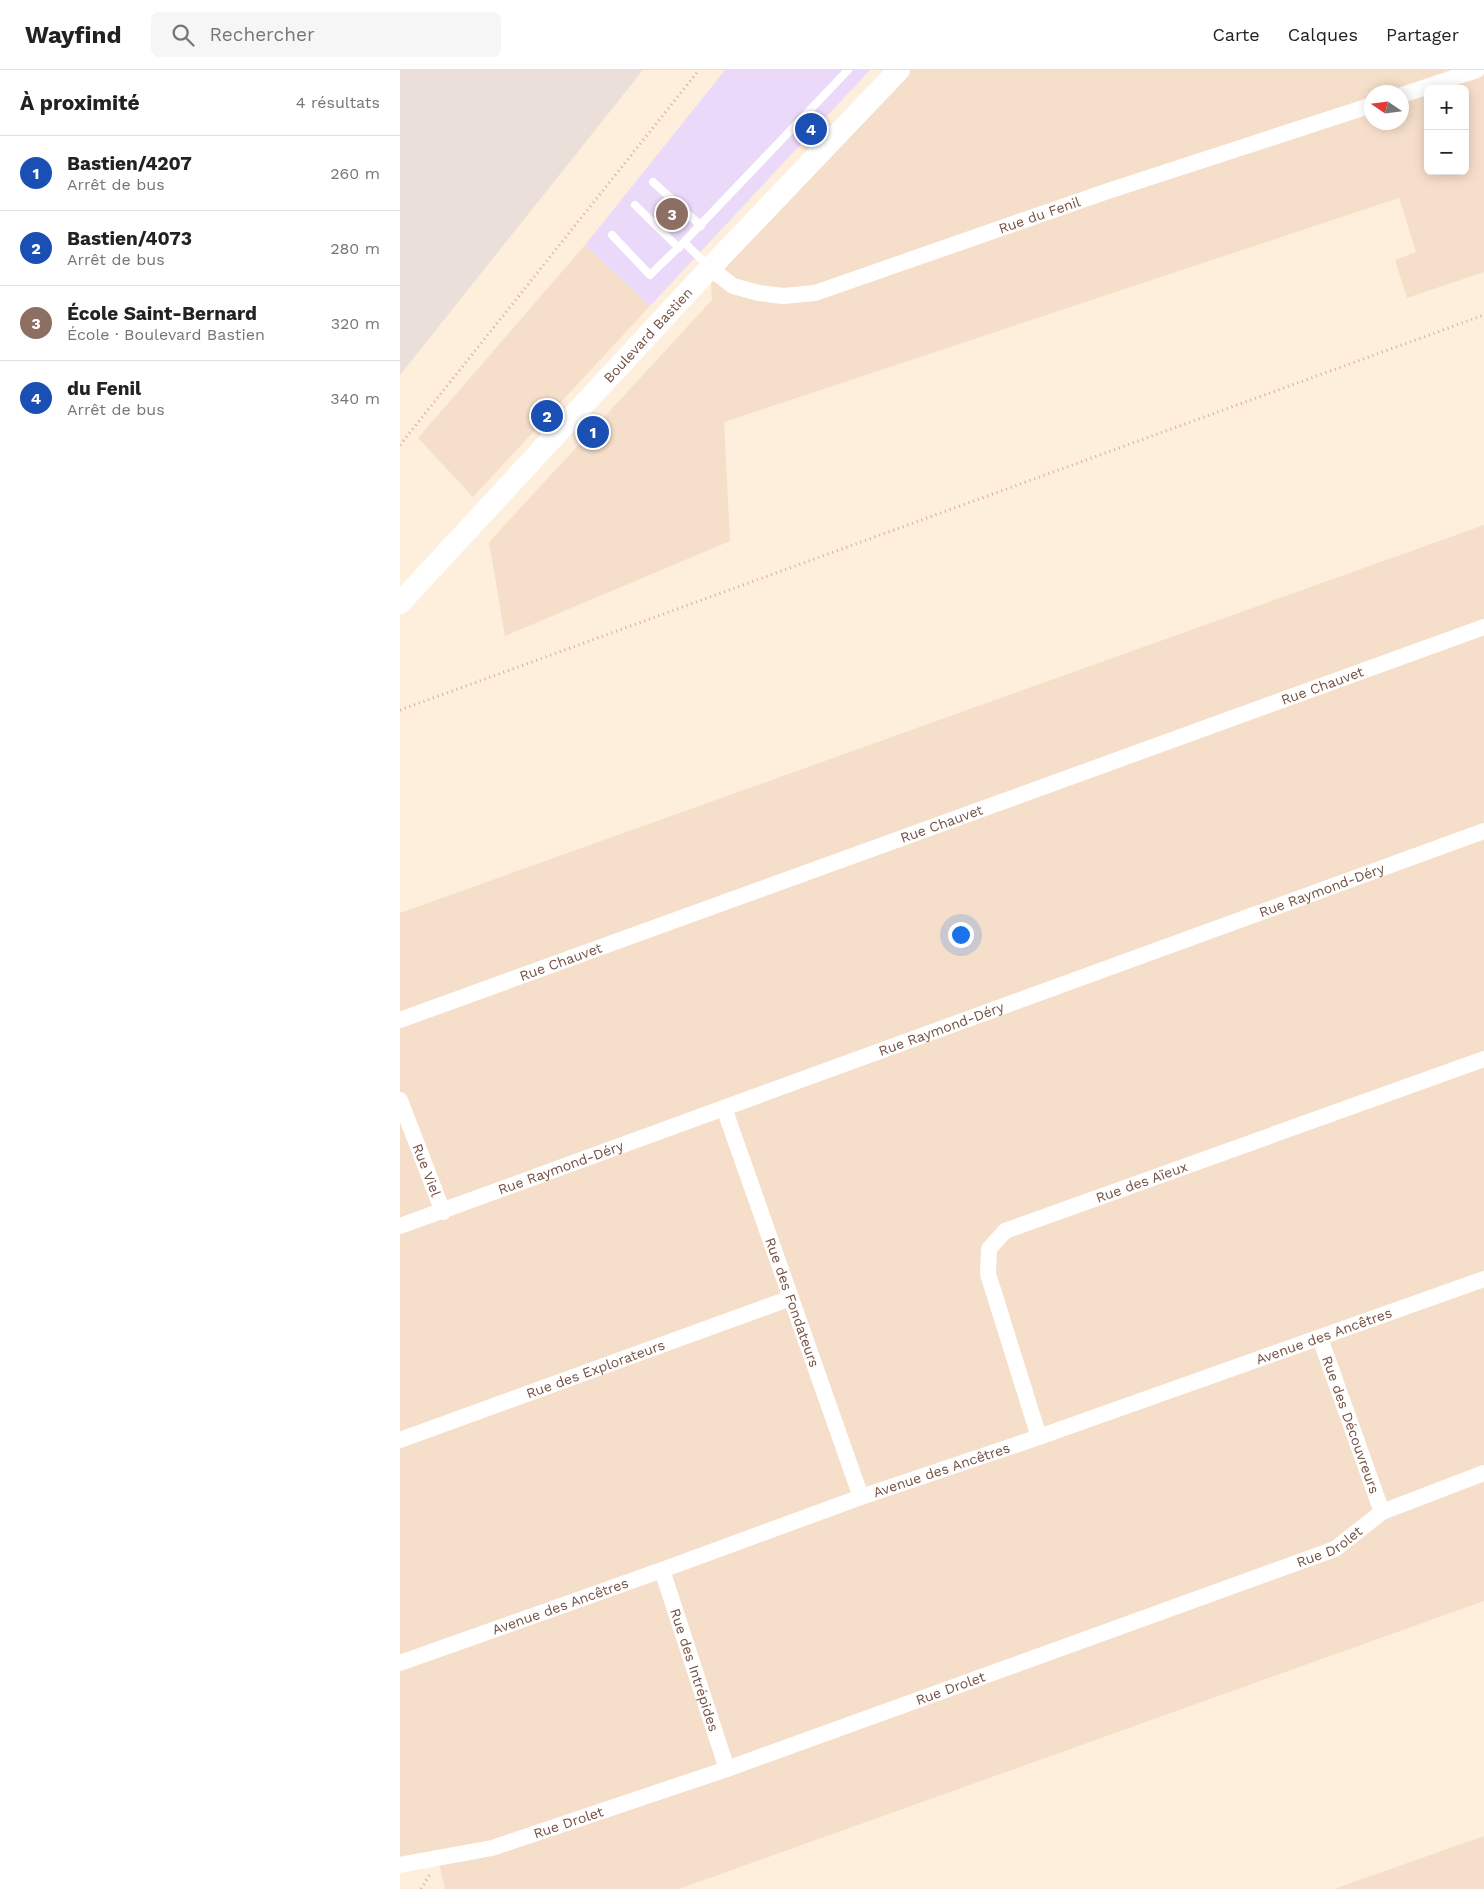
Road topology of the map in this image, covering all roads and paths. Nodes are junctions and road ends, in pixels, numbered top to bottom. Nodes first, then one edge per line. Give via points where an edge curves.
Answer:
1 (699, 70) edge
2 (848, 70) edge
3 (899, 70) edge
4 (1477, 70) edge
5 (1409, 93) edge
6 (1364, 108) edge
7 (653, 182) dead end
8 (635, 205) dead end
9 (701, 226) junction
10 (612, 235) dead end
11 (681, 245) junction
12 (710, 268) junction
13 (1484, 315) edge
14 (400, 445) edge
15 (400, 603) edge
16 (1484, 626) edge
17 (400, 710) edge
18 (1484, 832) edge
19 (400, 1020) edge
20 (1484, 1059) edge
21 (400, 1100) edge
22 (724, 1108) junction
23 (443, 1212) junction
24 (400, 1226) edge
25 (1484, 1279) edge
26 (791, 1298) junction
27 (1320, 1338) junction
28 (1039, 1437) junction
29 (400, 1440) edge
30 (1484, 1473) edge
31 (861, 1497) junction
32 (1382, 1512) junction
33 (662, 1570) junction
34 (400, 1663) edge
35 (726, 1769) junction
36 (400, 1865) edge

1 - 14 path
2 - 9 lane
3 - 12 main road, Boulevard Bastien
4 - 5 street
6 - 12 street, Rue du Fenil via 1108,191 815,293 783,296 759,293 733,286
7 - 9 lane
8 - 11 lane
9 - 11 lane
10 - 11 lane via 650,275
11 - 12 lane
12 - 15 main road, Boulevard Bastien
13 - 17 path
16 - 19 street, Rue Chauvet
18 - 22 street, Rue Raymond-Déry
20 - 28 street, Rue des Aïeux via 1005,1231 989,1248 988,1274
21 - 23 street, Rue Viel
22 - 23 street, Rue Raymond-Déry
22 - 26 street, Rue des Fondateurs
23 - 24 street, Rue Raymond-Déry
25 - 27 street, Avenue des Ancêtres
26 - 29 street, Rue des Explorateurs
26 - 31 street, Rue des Fondateurs
27 - 28 street, Avenue des Ancêtres
27 - 32 street, Rue des Découvreurs
28 - 31 street, Avenue des Ancêtres
30 - 32 street, Rue Drolet
31 - 33 street, Avenue des Ancêtres
32 - 35 street, Rue Drolet via 1335,1549
33 - 34 street, Avenue des Ancêtres
33 - 35 street, Rue des Intrépides
35 - 36 street, Rue Drolet via 492,1848

